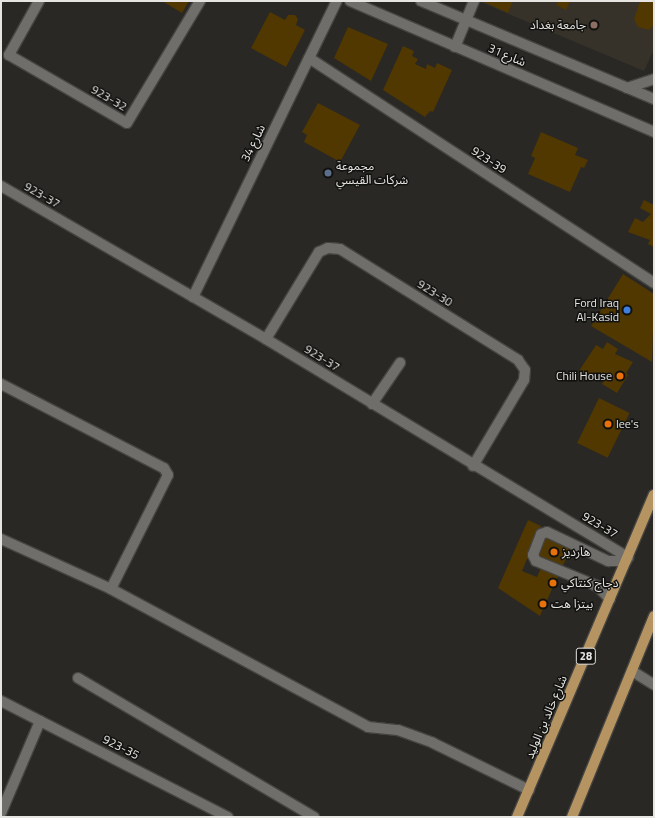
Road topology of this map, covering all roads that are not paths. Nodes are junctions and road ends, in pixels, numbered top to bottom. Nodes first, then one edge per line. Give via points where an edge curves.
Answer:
1 (39, 1) edge
2 (200, 1) edge
3 (337, 1) edge
4 (350, 1) edge
5 (421, 1) edge
6 (474, 1) edge
7 (466, 20) junction
8 (455, 47) junction
9 (309, 58) junction
10 (654, 79) edge
11 (627, 88) junction
12 (654, 99) edge
13 (654, 132) edge
14 (1, 186) edge
15 (654, 283) edge
16 (193, 297) junction
17 (266, 339) junction
18 (400, 363) dead end
19 (1, 384) edge
20 (372, 404) junction
21 (473, 466) junction
22 (654, 495) edge
23 (1, 539) edge
24 (627, 559) junction
25 (111, 589) junction
26 (610, 600) junction
27 (654, 616) edge
28 (632, 671) junction
29 (78, 678) dead end
30 (654, 685) edge
31 (1, 701) edge
32 (40, 721) junction
33 (529, 790) junction
34 (1, 813) edge
35 (228, 817) edge
36 (314, 817) edge
37 (517, 817) edge
38 (572, 817) edge

1 - 2 street, 923-32 via 9,55 127,123
3 - 9 street, شارع 34
4 - 8 street, شارع 31
5 - 7 street, شارع 31
6 - 7 street
7 - 8 street
7 - 11 street, شارع 31
8 - 13 street, شارع 31
9 - 15 street, 923-39
9 - 16 street, شارع 34
10 - 11 street
11 - 12 street, شارع 31
14 - 16 street, 923-37
16 - 17 street, 923-37
17 - 20 street, 923-37
17 - 21 street, 923-30 via 320,252 328,248 340,249 518,360 525,370 524,380
18 - 20 street
19 - 25 street via 164,468 168,476
20 - 21 street, 923-37
21 - 24 street, 923-37
22 - 24 main road, شارع خالد بن الوليد / 28
23 - 25 street
24 - 26 main road, شارع خالد بن الوليد / 28
24 - 26 street via 608,561 547,532 541,534 533,555 536,561 597,586
25 - 33 street via 368,727 398,730 433,743
26 - 33 main road, شارع خالد بن الوليد / 28
27 - 28 main road
28 - 30 street
28 - 38 main road
29 - 36 street
31 - 32 street, 923-35
32 - 34 street
32 - 35 street, 923-35
33 - 37 main road, شارع خالد بن الوليد / 28

